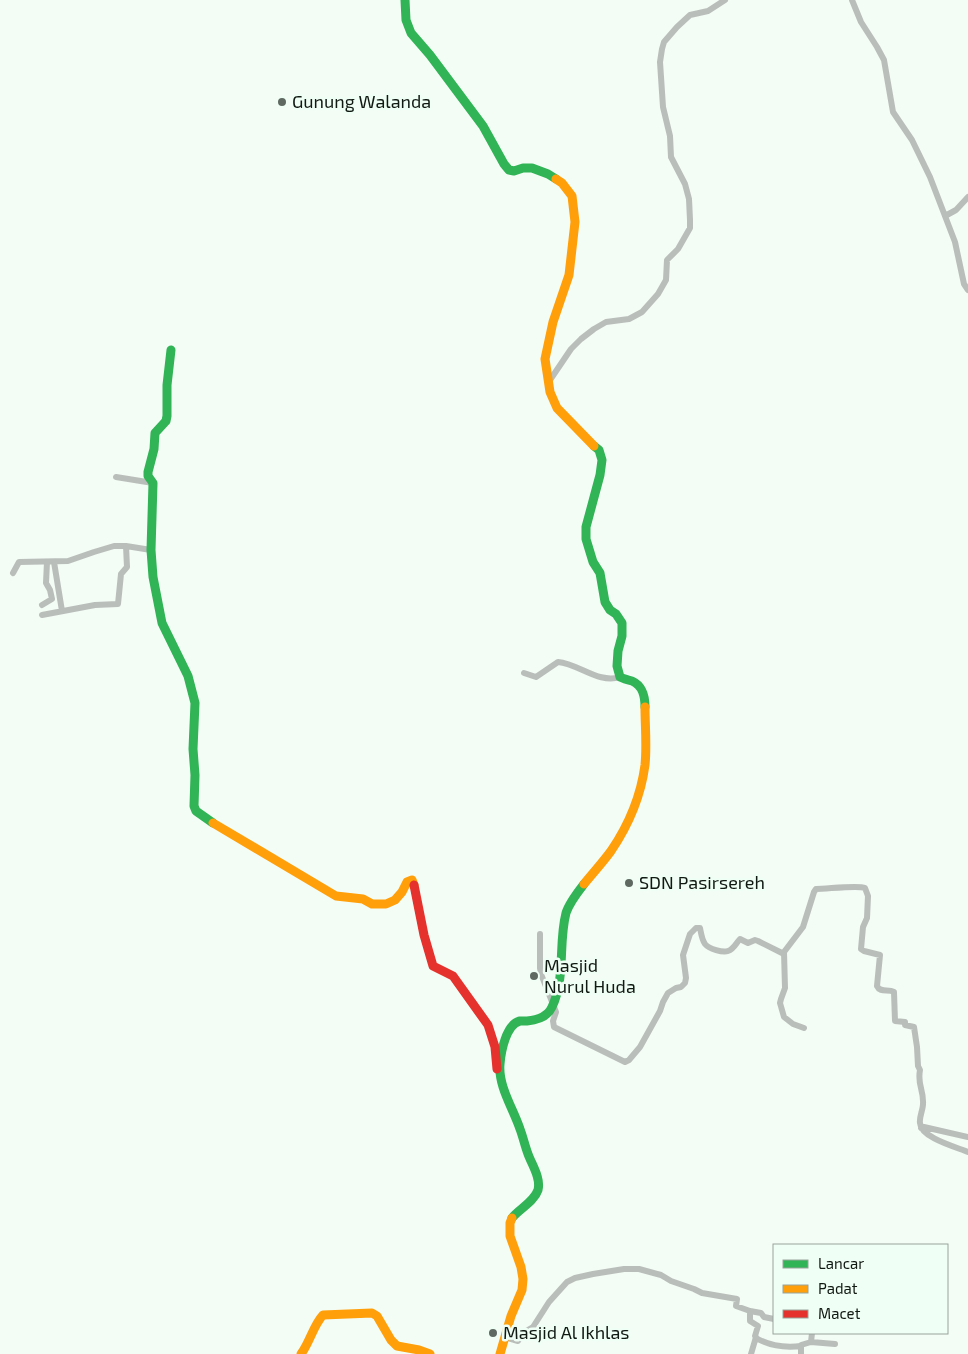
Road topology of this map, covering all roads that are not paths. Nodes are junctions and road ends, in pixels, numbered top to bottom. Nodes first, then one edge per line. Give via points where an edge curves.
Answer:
1 (405, 0) edge
2 (725, 0) edge
3 (852, 0) edge
4 (968, 197) edge
5 (945, 216) junction
6 (968, 290) edge
7 (171, 350) dead end
8 (548, 383) junction
9 (116, 477) dead end
10 (152, 483) junction
11 (126, 546) junction
12 (152, 550) junction
13 (50, 562) junction
14 (13, 573) dead end
15 (42, 605) dead end
16 (62, 610) junction
17 (42, 615) dead end
18 (524, 673) dead end
19 (620, 677) junction
20 (540, 934) dead end
21 (784, 952) junction
22 (554, 1005) junction
23 (804, 1028) dead end
24 (500, 1076) junction
25 (921, 1128) junction
26 (968, 1137) edge
27 (968, 1152) edge
28 (750, 1311) junction
29 (773, 1319) edge
30 (812, 1334) edge
31 (504, 1337) junction
32 (756, 1338) junction
33 (811, 1342) junction
34 (835, 1344) dead end
35 (802, 1346) junction
36 (301, 1354) edge
37 (430, 1354) edge
38 (495, 1354) edge
39 (500, 1354) edge
40 (752, 1354) edge
41 (801, 1354) edge

1 - 8 street via 406,20 411,33 483,126 509,170 532,168 548,174 562,183 572,196 574,237 569,275 545,359
2 - 8 street via 708,11 690,15 664,42 660,62 662,101 671,157 685,184 690,220 690,228 678,249 667,260 666,280 642,312 629,319 606,322 589,332 571,349
3 - 5 street via 884,60 893,112 921,156
4 - 5 street
5 - 6 street
7 - 10 street via 167,416 155,433 148,472
8 - 19 street via 557,408 595,446 602,460 586,539 600,573 605,602 623,626 617,660
9 - 10 street
10 - 12 street
11 - 12 street
11 - 13 street via 105,548 68,561
11 - 16 street via 127,566 121,574 118,604
12 - 24 street via 153,577 162,622 188,676 195,703 193,763 196,811 336,896 386,904 395,900 411,880 433,966 453,976 488,1025
13 - 14 street via 20,562
13 - 15 street via 46,583 52,599
13 - 16 street
16 - 17 street
18 - 19 street via 536,677 558,662 604,678
19 - 22 street via 638,684 644,695 647,750 644,772 618,840 585,882 567,912
20 - 22 street via 540,972
21 - 22 street via 755,940 748,943 740,939 724,952 708,947 700,928 696,928 690,934 683,956 685,982 668,993 640,1047 626,1062 554,1027
21 - 23 street via 785,988 780,1003 784,1017
21 - 25 street via 803,927 816,889 865,888 867,918 863,927 862,949 880,955 877,986 894,992 895,1021 914,1027 920,1070 918,1079 923,1096
22 - 24 street via 544,1016 518,1021 509,1030
24 - 31 street via 536,1173 538,1187 538,1192 510,1222 509,1239 523,1282
25 - 26 street
25 - 27 street via 928,1135
28 - 29 street
28 - 31 street via 736,1306 737,1299 702,1293 656,1273 624,1269 572,1279 518,1341
28 - 32 street via 750,1321 758,1326
30 - 33 street
31 - 39 street
32 - 35 street via 776,1345
32 - 40 street
33 - 34 street
33 - 35 street
35 - 41 street
36 - 37 street via 323,1315 370,1313 377,1316 396,1346
38 - 39 street

